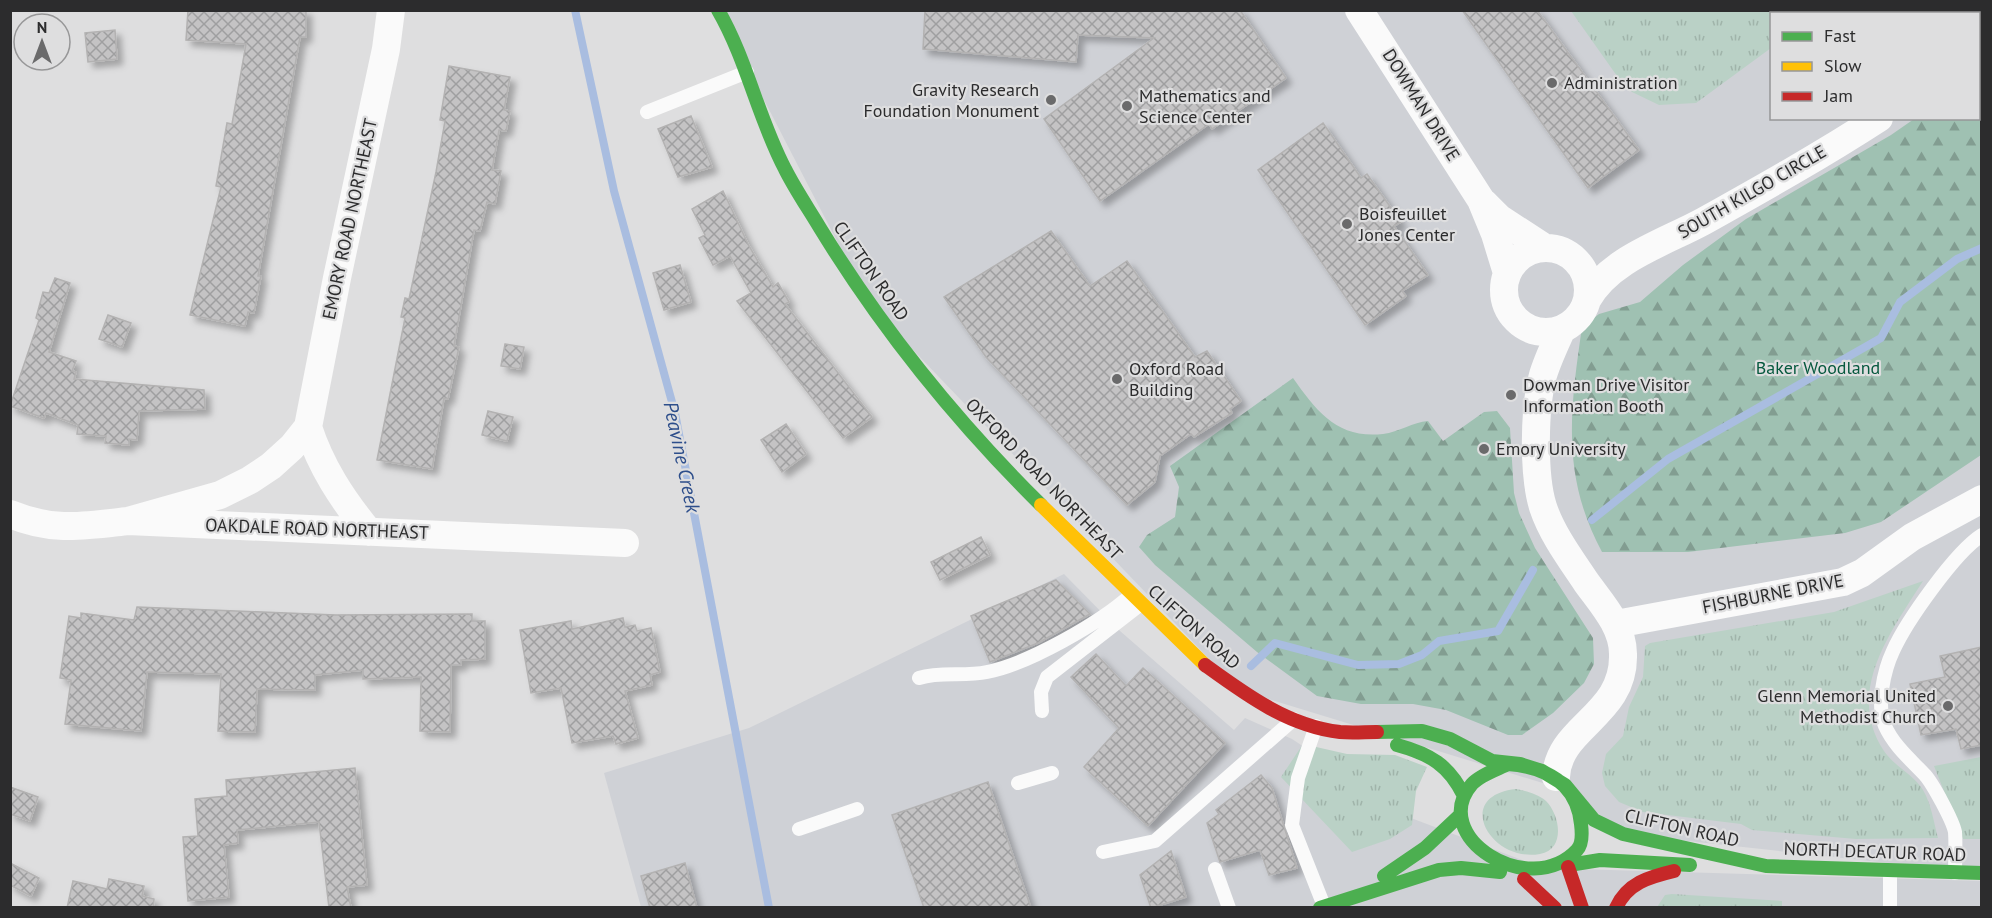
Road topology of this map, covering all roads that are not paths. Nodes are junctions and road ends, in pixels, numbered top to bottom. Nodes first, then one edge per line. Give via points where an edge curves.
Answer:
1 (390, 10) edge
2 (718, 10) edge
3 (1359, 10) edge
4 (747, 72) junction
5 (647, 112) dead end
6 (1876, 120) edge
7 (1480, 200) junction
8 (1545, 248) junction
9 (1623, 264) junction
10 (1581, 266) junction
11 (1507, 273) junction
12 (1587, 300) junction
13 (870, 305) joint
14 (1562, 329) junction
15 (308, 427) junction
16 (967, 428) joint
17 (1982, 500) edge
18 (10, 514) edge
19 (128, 521) junction
20 (369, 532) junction
21 (1982, 536) edge
22 (625, 543) dead end
23 (1136, 600) junction
24 (1616, 624) junction
25 (919, 678) dead end
26 (1042, 711) dead end
27 (1294, 719) junction
28 (1316, 726) junction
29 (1340, 732) junction
30 (1508, 764) junction
31 (1052, 773) dead end
32 (1556, 777) junction
33 (1018, 783) dead end
34 (1464, 796) junction
35 (1577, 801) junction
36 (857, 809) dead end
37 (1459, 816) junction
38 (799, 829) dead end
39 (1623, 834) joint
40 (1103, 852) dead end
41 (1698, 865) junction
42 (1569, 866) junction
43 (1767, 866) junction
44 (1215, 870) dead end
45 (1890, 871) junction
46 (1500, 872) junction
47 (1955, 873) junction
48 (1982, 873) edge
49 (1524, 879) junction
50 (1338, 902) junction
51 (1322, 907) edge
52 (1229, 908) edge
53 (1554, 908) edge
54 (1582, 908) edge
55 (1616, 908) edge
56 (1890, 908) edge

1 - 15 street, EMORY ROAD NORTHEAST via 386,49
2 - 4 main road, CLIFTON ROAD
3 - 7 street, DOWMAN DRIVE
4 - 5 lane
4 - 13 main road, CLIFTON ROAD via 785,170
6 - 9 street, SOUTH KILGO CIRCLE
7 - 8 street, DOWMAN DRIVE via 1499,218
7 - 11 street, DOWMAN DRIVE
8 - 10 street, DOWMAN DRIVE via 1561,251
8 - 11 street via 1522,255
9 - 10 street, SOUTH KILGO CIRCLE via 1595,269
9 - 12 street, SOUTH KILGO CIRCLE via 1600,281
10 - 12 street via 1587,282
11 - 14 street, DOWMAN DRIVE via 1504,296 1514,318 1534,330
12 - 14 street via 1581,314
13 - 16 main road, OXFORD ROAD NORTHEAST
14 - 24 street via 1542,377 1536,474 1543,507 1557,536
15 - 19 street, EMORY ROAD NORTHEAST via 272,466 250,480 220,495
15 - 20 street via 342,499
16 - 23 main road, CLIFTON ROAD
17 - 24 street, FISHBURNE DRIVE via 1912,537 1843,582
18 - 19 street, OAKDALE ROAD NORTHEAST via 65,528
19 - 20 street, OAKDALE ROAD NORTHEAST
20 - 22 street, OAKDALE ROAD NORTHEAST
21 - 47 lane via 1960,556 1893,649 1881,705 1884,725 1900,750 1928,778 1955,829
23 - 25 lane via 1004,668
23 - 26 lane via 1047,677 1041,692
23 - 27 main road, CLIFTON ROAD via 1224,680 1251,699
24 - 32 street via 1623,652 1615,694 1565,748
27 - 28 main road, CLIFTON ROAD
27 - 40 lane via 1155,841
28 - 29 main road, CLIFTON ROAD
28 - 51 lane via 1298,778 1292,825
29 - 30 main road, CLIFTON ROAD via 1422,731 1450,739 1484,759
29 - 34 main road via 1438,758 1451,771
30 - 32 main road, CLIFTON ROAD via 1530,766
30 - 34 main road via 1479,777
31 - 33 lane
32 - 35 main road, CLIFTON ROAD
34 - 37 main road
35 - 39 main road, CLIFTON ROAD via 1594,820
35 - 42 main road via 1581,837
36 - 38 lane
37 - 46 main road via 1471,851
37 - 50 main road via 1451,827 1400,867
39 - 43 main road, NORTH DECATUR ROAD
41 - 42 main road, NORTH DECATUR ROAD via 1600,860
41 - 43 main road, NORTH DECATUR ROAD
41 - 55 main road via 1634,884 1619,897
42 - 49 main road via 1548,878
42 - 54 main road
43 - 45 main road
44 - 52 lane
45 - 47 main road, NORTH DECATUR ROAD
45 - 56 lane
46 - 49 main road
46 - 50 main road via 1438,870
47 - 48 main road
49 - 53 main road
50 - 51 main road

